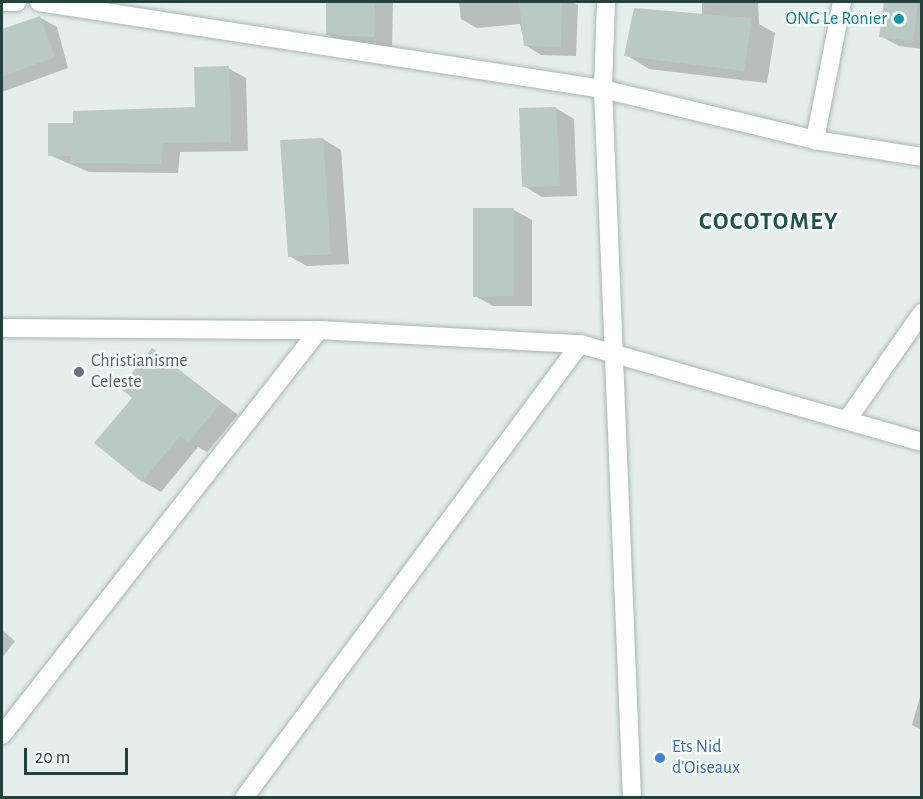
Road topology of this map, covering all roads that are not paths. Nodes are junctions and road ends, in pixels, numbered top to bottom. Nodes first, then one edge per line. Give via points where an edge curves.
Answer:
1 (2, 2) edge
2 (17, 2) edge
3 (39, 2) edge
4 (606, 2) edge
5 (842, 2) edge
6 (603, 89) junction
7 (815, 140) junction
8 (921, 157) edge
9 (921, 313) edge
10 (2, 328) edge
11 (319, 330) junction
12 (580, 344) junction
13 (614, 356) junction
14 (848, 420) junction
15 (921, 442) edge
16 (2, 735) edge
17 (244, 798) edge
18 (632, 798) edge

1 - 2 street
3 - 6 street
4 - 6 street
5 - 7 street
6 - 7 street
6 - 13 street
7 - 8 street
9 - 14 street
10 - 11 street
11 - 12 street
11 - 16 street
12 - 13 street
12 - 17 street
13 - 14 street
13 - 18 street
14 - 15 street

